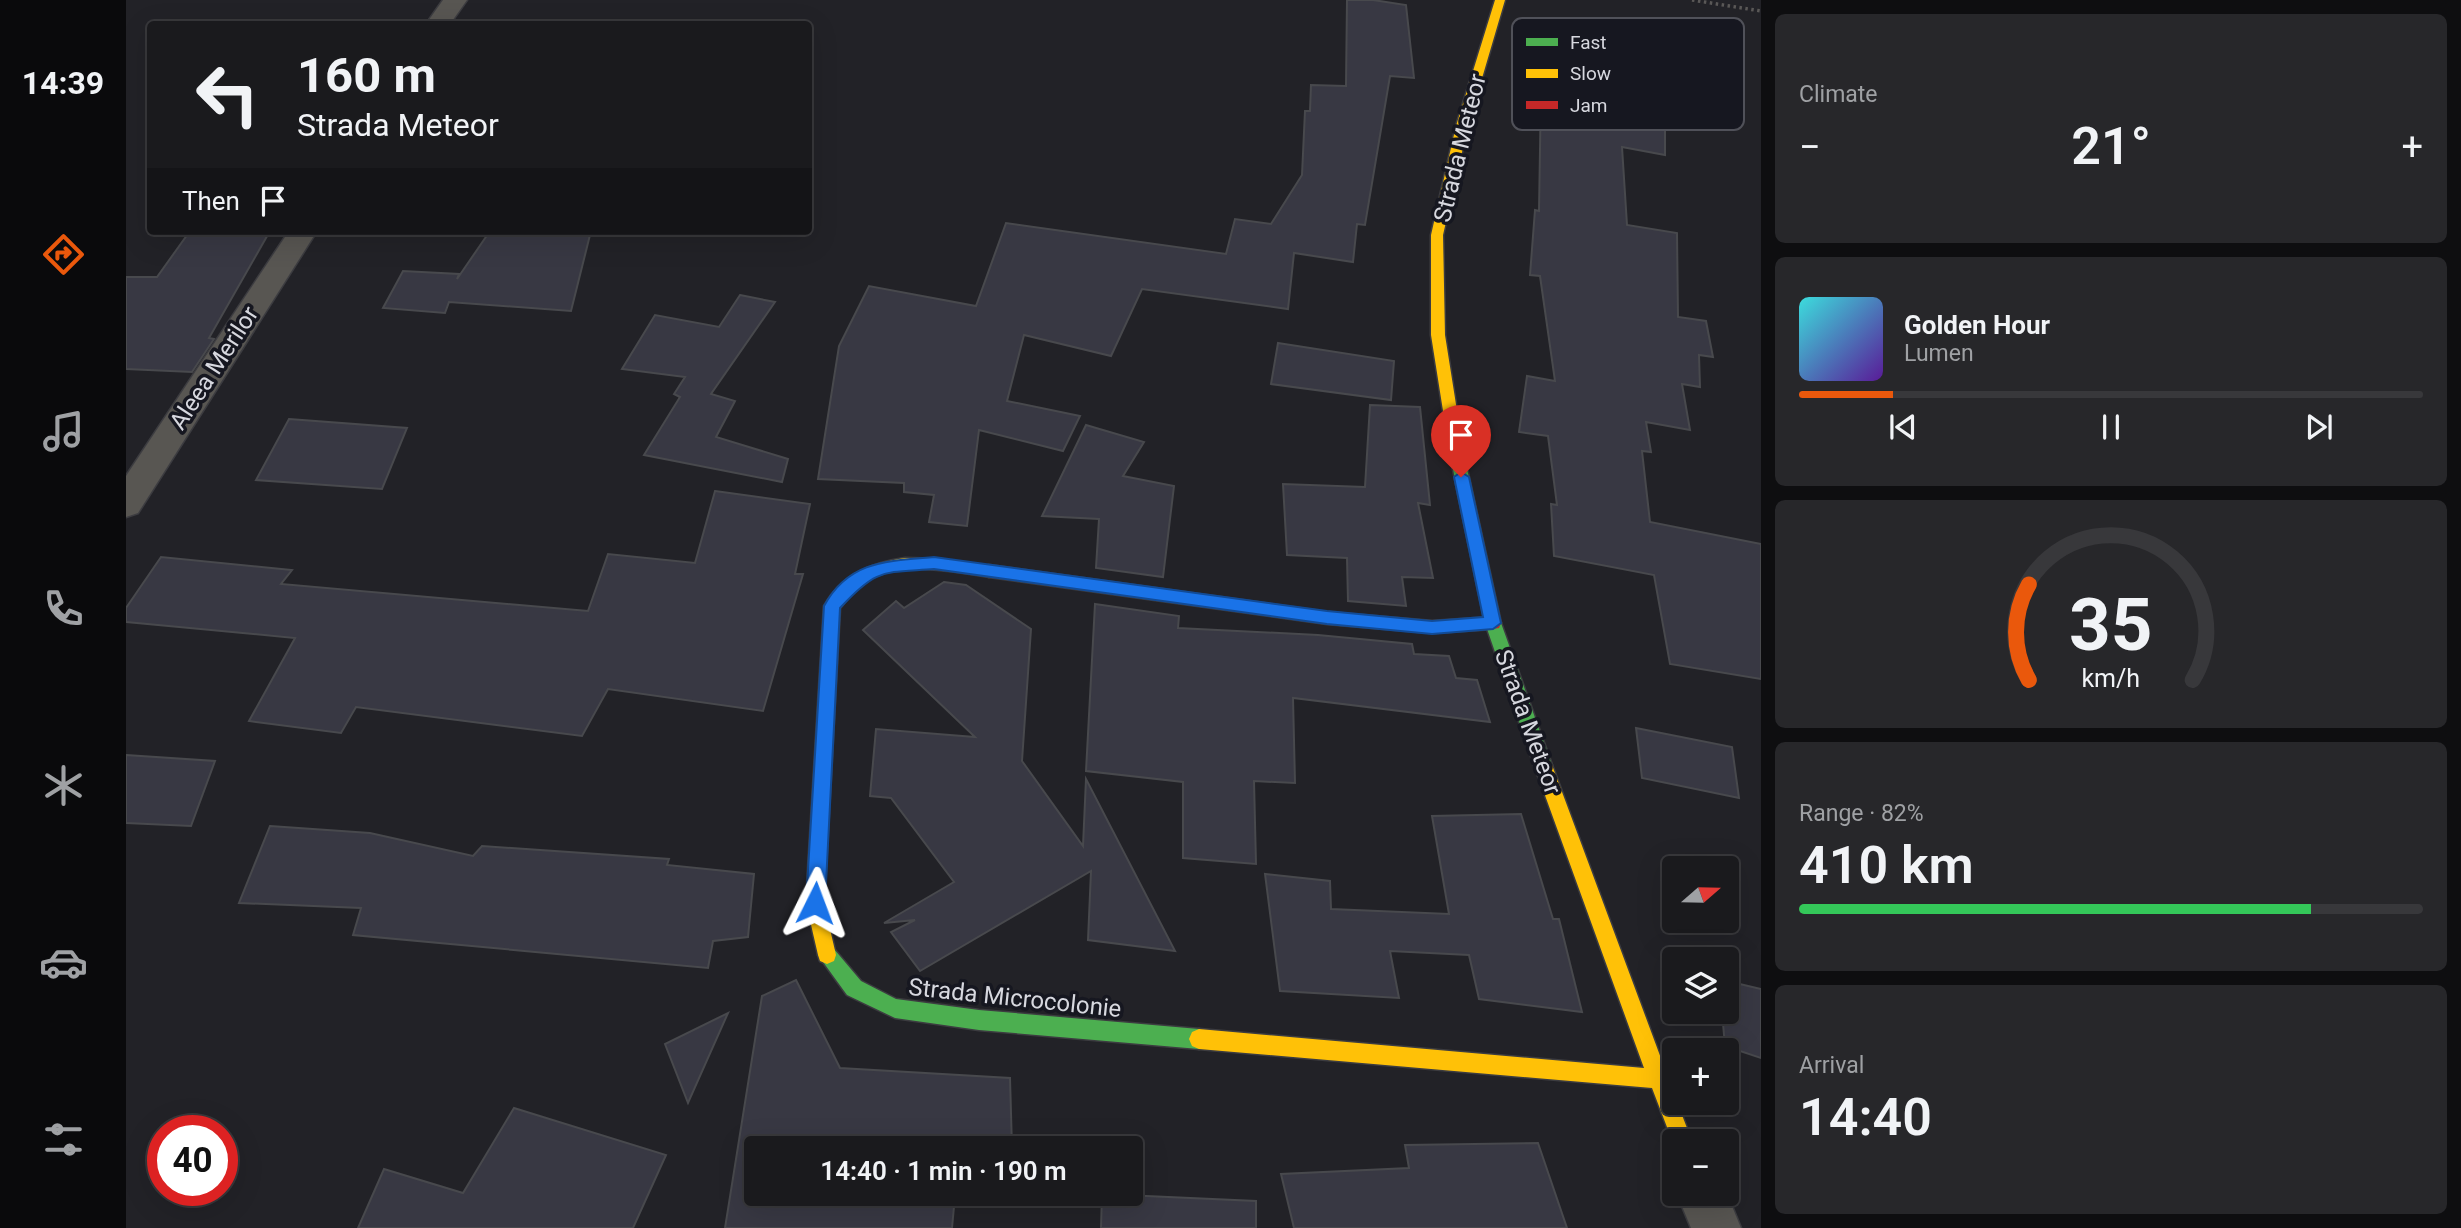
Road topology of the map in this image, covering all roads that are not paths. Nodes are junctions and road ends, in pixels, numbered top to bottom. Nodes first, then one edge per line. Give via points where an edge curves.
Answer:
1 (455, 0) edge
2 (1500, 0) edge
3 (440, 21) edge
4 (300, 235) edge
5 (126, 504) edge
6 (1493, 623) junction
7 (1658, 1079) junction
8 (1677, 1129) edge
9 (1707, 1206) edge
10 (1716, 1228) edge

1 - 3 street
2 - 6 street, Strada Meteor via 1462,126 1437,235 1438,335 1461,477
4 - 5 street, Aleea Merilor
6 - 7 street, Strada Meteor
6 - 7 street, Strada Microcolonie via 1432,627 1327,618 934,563 879,568 858,578 832,606 815,903 824,951 854,988 895,1008 979,1020
7 - 8 street, Strada Meteor
9 - 10 street

